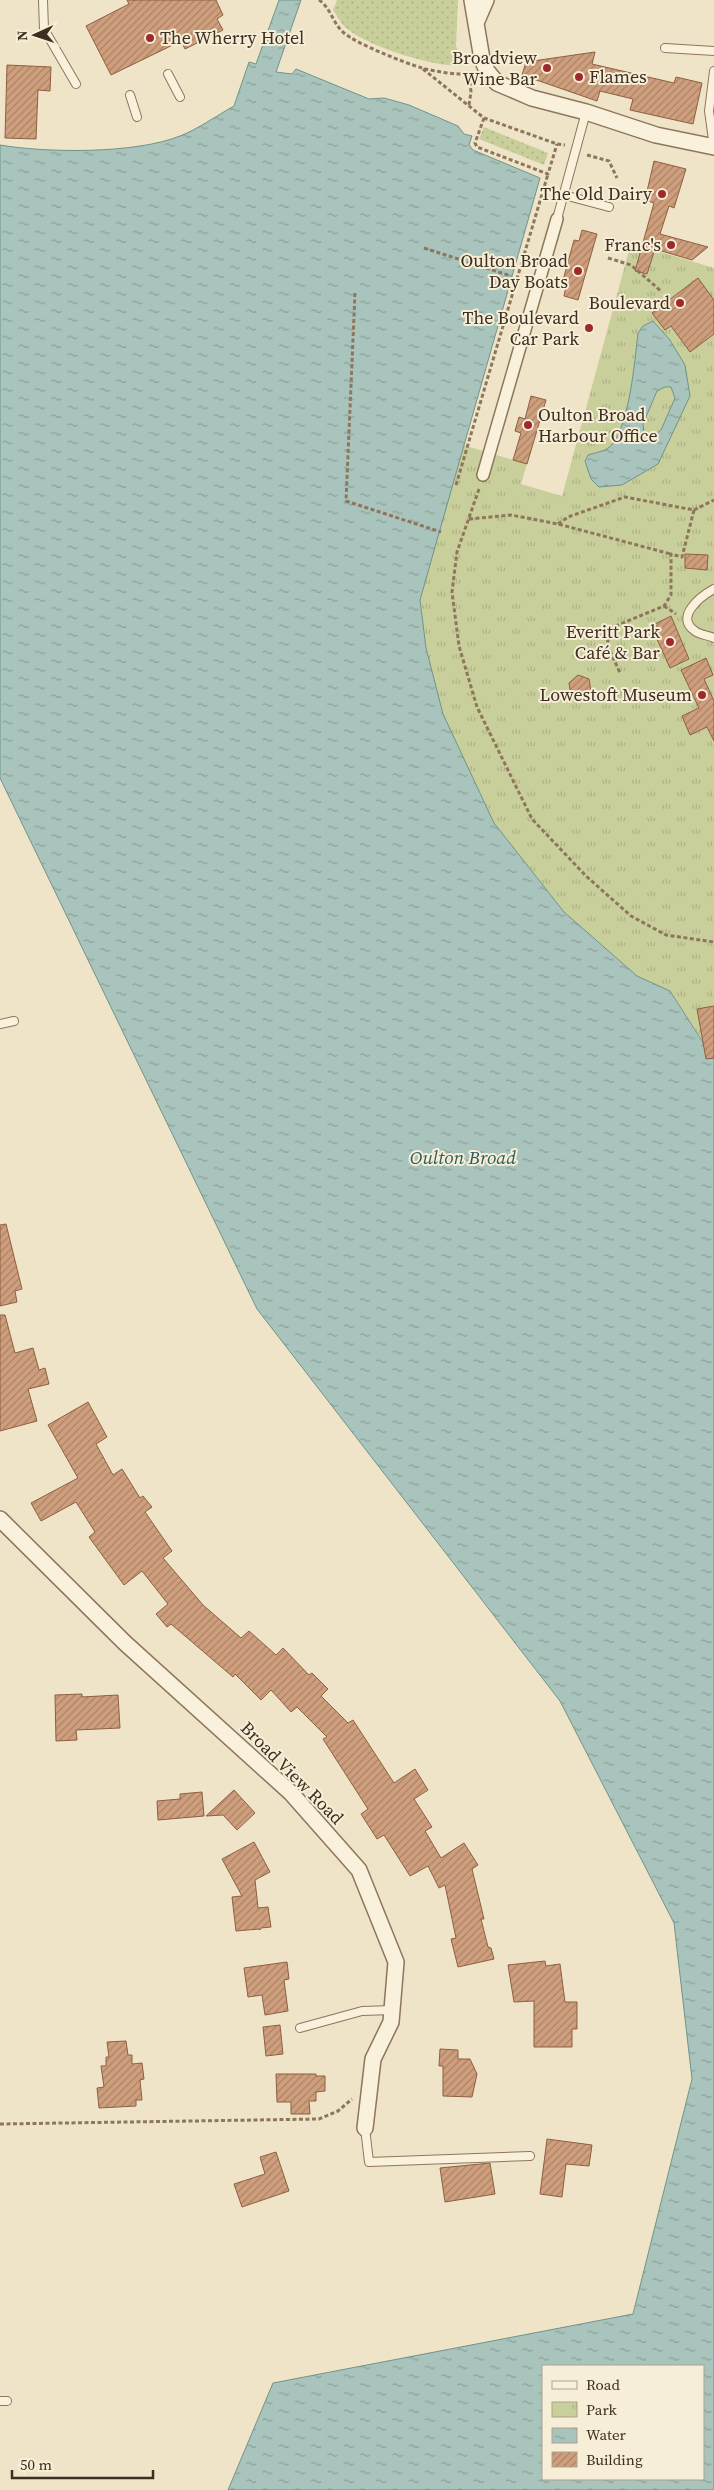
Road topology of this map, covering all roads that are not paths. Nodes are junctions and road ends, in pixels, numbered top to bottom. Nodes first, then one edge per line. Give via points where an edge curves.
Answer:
1 (43, 0) edge
2 (472, 0) edge
3 (486, 0) edge
4 (475, 24) junction
5 (665, 48) dead end
6 (714, 52) edge
7 (714, 71) edge
8 (168, 74) dead end
9 (76, 84) dead end
10 (130, 94) dead end
11 (180, 97) dead end
12 (586, 112) junction
13 (138, 117) dead end
14 (714, 147) edge
15 (564, 195) junction
16 (609, 207) dead end
17 (557, 219) joint
18 (484, 475) road end
19 (714, 589) edge
20 (714, 638) edge
21 (14, 1021) dead end
22 (0, 1024) edge
23 (0, 1519) edge
24 (393, 2010) junction
25 (300, 2028) dead end
26 (365, 2128) joint
27 (530, 2156) dead end

1 - 9 lane via 44,29
2 - 4 street
3 - 4 street
4 - 12 street via 482,59 497,83 532,98
5 - 6 lane
7 - 14 lane via 709,111
8 - 11 lane
10 - 13 lane
12 - 14 street via 656,135
12 - 15 lane
15 - 16 lane
15 - 17 lane
17 - 18 street
19 - 20 lane via 695,600 688,613 689,625 696,632
21 - 22 lane
23 - 24 street, Broad View Road via 125,1642 291,1793 358,1870 396,1962
24 - 25 lane via 362,2011
24 - 26 street, Broad View Road via 391,2022 372,2059
26 - 27 lane via 369,2162

